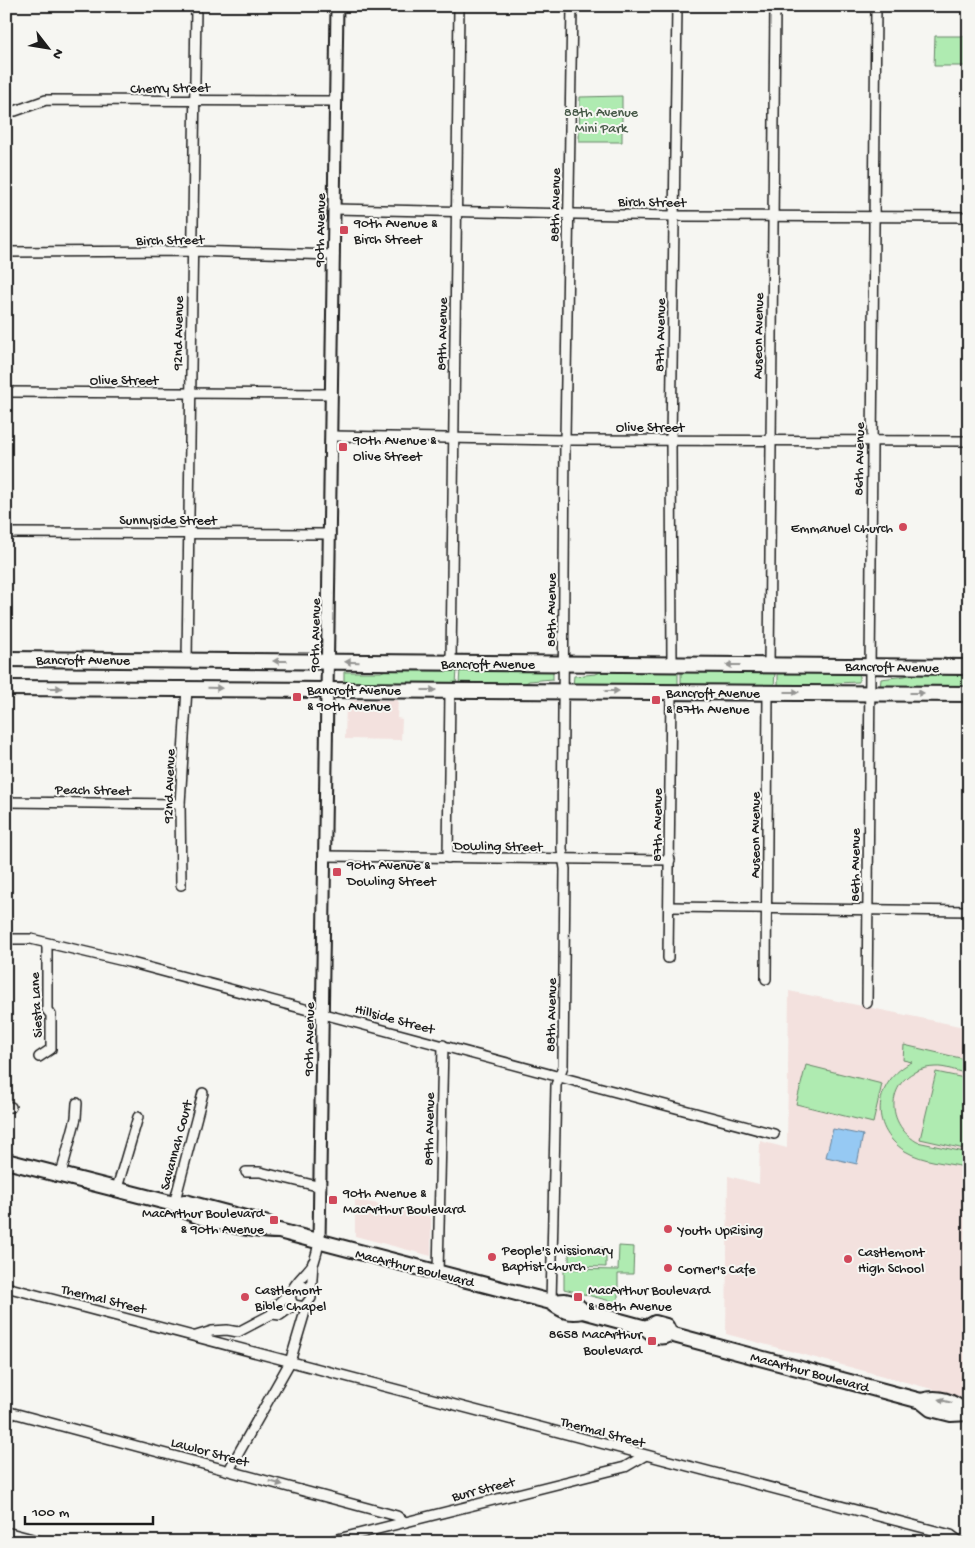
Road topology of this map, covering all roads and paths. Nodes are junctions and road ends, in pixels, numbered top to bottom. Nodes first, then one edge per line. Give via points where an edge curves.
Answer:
1 (196, 6) edge
2 (337, 6) edge
3 (459, 6) edge
4 (572, 6) edge
5 (678, 6) edge
6 (775, 6) edge
7 (876, 6) edge
8 (194, 99) junction
9 (336, 101) junction
10 (6, 111) edge
11 (334, 210) junction
12 (456, 213) junction
13 (568, 213) junction
14 (773, 215) junction
15 (674, 216) junction
16 (875, 216) junction
17 (969, 217) edge
18 (192, 251) junction
19 (6, 252) edge
20 (334, 255) junction
21 (6, 392) edge
22 (190, 393) junction
23 (332, 394) junction
24 (332, 436) junction
25 (453, 438) junction
26 (565, 440) junction
27 (671, 440) junction
28 (769, 440) junction
29 (969, 441) edge
30 (872, 442) junction
31 (188, 532) junction
32 (6, 533) edge
33 (330, 534) junction
34 (6, 659) edge
35 (187, 660) junction
36 (328, 662) junction
37 (451, 662) junction
38 (564, 664) junction
39 (672, 664) junction
40 (769, 665) junction
41 (869, 666) junction
42 (969, 667) edge
43 (6, 688) edge
44 (186, 688) junction
45 (328, 689) junction
46 (450, 690) junction
47 (563, 690) junction
48 (671, 691) junction
49 (768, 692) junction
50 (869, 693) junction
51 (969, 694) edge
52 (6, 802) edge
53 (180, 804) junction
54 (326, 856) junction
55 (448, 858) junction
56 (564, 860) junction
57 (670, 860) junction
58 (181, 885) dead end
59 (670, 907) junction
60 (767, 909) junction
61 (868, 910) junction
62 (969, 911) edge
63 (6, 939) edge
64 (47, 944) junction
65 (668, 958) dead end
66 (766, 979) dead end
67 (867, 1003) dead end
68 (324, 1014) junction
69 (443, 1045) junction
70 (39, 1057) dead end
71 (559, 1077) junction
72 (203, 1093) dead end
73 (77, 1103) dead end
74 (138, 1116) dead end
75 (774, 1134) dead end
76 (7, 1159) edge
77 (246, 1172) dead end
78 (61, 1174) junction
79 (321, 1186) junction
80 (117, 1188) junction
81 (174, 1204) junction
82 (319, 1242) junction
83 (313, 1262) junction
84 (438, 1273) junction
85 (6, 1287) edge
86 (293, 1290) junction
87 (311, 1295) junction
88 (552, 1302) junction
89 (294, 1305) junction
90 (307, 1305) junction
91 (272, 1314) junction
92 (238, 1332) junction
93 (196, 1336) junction
94 (237, 1348) junction
95 (290, 1362) junction
96 (6, 1411) edge
97 (967, 1413) edge
98 (644, 1456) junction
99 (229, 1470) junction
100 (405, 1522) junction
101 (6, 1532) edge
102 (44, 1542) edge
103 (326, 1542) edge
104 (960, 1542) edge

1 - 8 street, 92nd Avenue
2 - 9 street, 90th Avenue
3 - 12 street, 89th Avenue
4 - 13 street, 88th Avenue
5 - 15 street, 87th Avenue
6 - 14 street, Auseon Avenue
7 - 16 street, 86th Avenue
8 - 9 street, Cherry Street
8 - 10 street, Cherry Street via 46,100
8 - 18 street, 92nd Avenue
9 - 11 street, 90th Avenue
11 - 12 street, Birch Street
11 - 20 street, 90th Avenue
12 - 13 street, Birch Street
12 - 25 street, 89th Avenue
13 - 15 street, Birch Street
13 - 26 street, 88th Avenue
14 - 15 street, Birch Street
14 - 16 street, Birch Street
14 - 28 street, Auseon Avenue
15 - 27 street, 87th Avenue
16 - 17 street, Birch Street
16 - 30 street, 86th Avenue
18 - 19 street, Birch Street
18 - 20 street, Birch Street
18 - 22 street, 92nd Avenue
20 - 23 street, 90th Avenue
21 - 22 street, Olive Street
22 - 23 street, Olive Street
22 - 31 street, 92nd Avenue
23 - 24 street, 90th Avenue
24 - 25 street, Olive Street
24 - 33 street, 90th Avenue
25 - 26 street, Olive Street
25 - 37 street, 89th Avenue
26 - 27 street, Olive Street
26 - 38 street, 88th Avenue
27 - 28 street, Olive Street
27 - 39 street, 87th Avenue
28 - 30 street, Olive Street
28 - 40 street, Auseon Avenue
29 - 30 street, Olive Street
30 - 41 street, 86th Avenue
31 - 32 street, Sunnyside Street
31 - 33 street, Sunnyside Street
31 - 35 street, 92nd Avenue
33 - 36 street, 90th Avenue
34 - 35 main road, Bancroft Avenue
36 -> 35 main road, Bancroft Avenue
37 -> 36 main road, Bancroft Avenue
36 - 45 street, 90th Avenue
37 - 38 main road, Bancroft Avenue
38 - 39 main road, Bancroft Avenue
38 - 47 street, 88th Avenue
40 -> 39 main road, Bancroft Avenue
40 - 41 main road, Bancroft Avenue
41 - 42 main road, Bancroft Avenue
41 - 50 street, 86th Avenue
43 -> 44 main road, Bancroft Avenue
44 -> 45 main road, Bancroft Avenue
44 - 53 street, 92nd Avenue
45 -> 46 main road, Bancroft Avenue
45 - 54 street, 90th Avenue
46 - 47 main road, Bancroft Avenue
46 - 55 street
47 -> 48 main road, Bancroft Avenue
47 - 56 street, 88th Avenue
48 - 49 main road, Bancroft Avenue
48 - 57 street, 87th Avenue
49 -> 50 main road, Bancroft Avenue
49 - 60 street, Auseon Avenue
50 -> 51 main road, Bancroft Avenue
50 - 61 street, 86th Avenue
52 - 53 street, Peach Street
53 - 58 street, 92nd Avenue
54 - 55 street, Dowling Street
54 - 68 street, 90th Avenue
55 - 56 street, Dowling Street
56 - 57 street, Dowling Street
56 - 71 street, 88th Avenue via 563,1066
57 - 59 street, 87th Avenue
59 - 60 street
59 - 65 street, 87th Avenue
60 - 61 street
60 - 66 street, Auseon Avenue
61 - 62 street
61 - 67 street, 86th Avenue
63 - 64 street, Hillside Street via 31,939
64 - 68 street, Hillside Street
64 - 70 street, Siesta Lane via 47,1010 51,1015 51,1048
68 - 69 street, Hillside Street
68 - 79 street, 90th Avenue
69 - 71 street, Hillside Street
69 - 84 street, 89th Avenue
71 - 75 street, Hillside Street
71 - 88 street, 88th Avenue via 556,1085
72 - 81 street, Savannah Court
73 - 78 street
74 - 80 street
76 - 78 main road, MacArthur Boulevard
77 - 79 street via 260,1172
78 - 80 main road, MacArthur Boulevard
79 - 82 street, 90th Avenue
80 - 81 main road, MacArthur Boulevard
81 - 82 main road, MacArthur Boulevard via 183,1211
82 - 83 street, 90th Avenue
82 - 84 main road, MacArthur Boulevard
83 - 86 street, 90th Avenue
83 - 87 street, 90th Avenue
84 - 88 main road, MacArthur Boulevard
85 - 93 street, Thermal Street
86 - 87 street via 303,1286
86 - 89 street via 290,1300
86 - 91 street, 90th Avenue via 274,1307
87 - 90 street, 90th Avenue
88 - 97 main road, MacArthur Boulevard via 563,1311 583,1311 646,1328 652,1335 663,1338 670,1334 921,1401 944,1400
89 - 90 street via 300,1308
89 - 91 street via 280,1315
90 - 95 street, 90th Avenue
91 - 92 street
92 - 93 street, Thermal Street via 212,1331
92 - 94 street
93 - 94 street, Thermal Street
94 - 95 street, Thermal Street
95 - 98 street, Thermal Street
95 - 99 street, 90th Avenue
96 - 99 street, Lawlor Street
98 - 100 street, Burr Street via 625,1467
98 - 104 street, Thermal Street via 955,1536
99 -> 100 street, Lawlor Street via 398,1516
100 - 103 street, Burr Street
101 - 102 street

